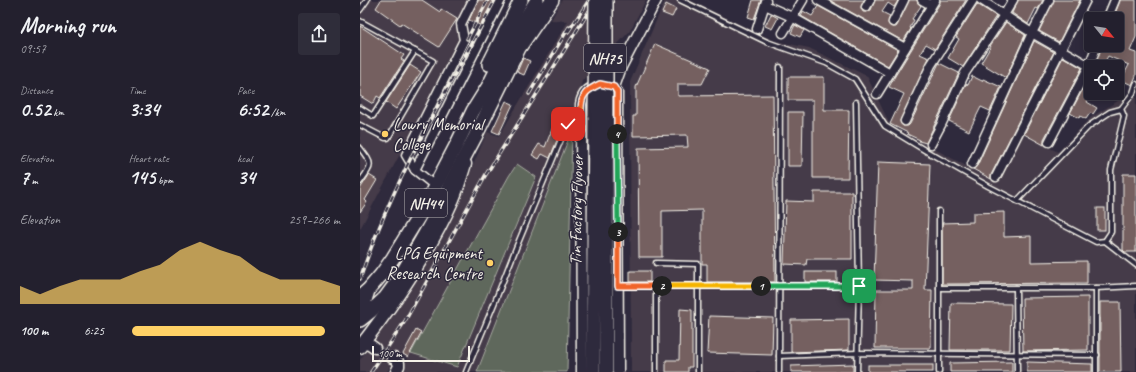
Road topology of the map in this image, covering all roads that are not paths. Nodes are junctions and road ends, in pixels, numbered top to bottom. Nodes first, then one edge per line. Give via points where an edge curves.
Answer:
1 (367, 0) edge
2 (473, 0) edge
3 (501, 0) edge
4 (521, 0) edge
5 (536, 0) edge
6 (552, 0) edge
7 (596, 0) edge
8 (606, 0) edge
9 (656, 0) edge
10 (680, 0) edge
11 (803, 0) edge
12 (818, 0) edge
13 (904, 0) edge
14 (922, 0) edge
15 (973, 0) edge
16 (981, 0) edge
17 (1013, 0) edge
18 (1049, 0) edge
19 (1086, 0) edge
20 (1115, 0) edge
21 (766, 3) edge
22 (933, 3) edge
23 (360, 10) edge
24 (1110, 12) edge
25 (1004, 15) junction
26 (792, 17) junction
27 (360, 21) edge
28 (893, 22) dead end
29 (756, 29) dead end
30 (1032, 32) junction
31 (783, 33) dead end
32 (905, 48) junction
33 (1061, 50) junction
34 (415, 51) junction
35 (1084, 63) edge
36 (780, 67) dead end
37 (890, 73) junction
38 (1084, 77) edge
39 (1136, 84) edge
40 (614, 87) junction
41 (877, 94) dead end
42 (856, 102) dead end
43 (360, 108) edge
44 (1121, 109) junction
45 (473, 111) junction
46 (600, 116) junction
47 (580, 117) junction
48 (905, 121) dead end
49 (360, 125) edge
50 (475, 137) junction
51 (1049, 142) dead end
52 (931, 144) dead end
53 (360, 148) edge
54 (972, 164) dead end
55 (415, 170) junction
56 (996, 177) dead end
57 (360, 182) edge
58 (435, 186) junction
59 (1017, 201) junction
60 (939, 211) dead end
61 (1105, 241) junction
62 (656, 263) dead end
63 (1136, 265) edge
64 (618, 286) junction
65 (656, 286) junction
66 (699, 286) junction
67 (779, 286) junction
68 (859, 286) junction
69 (1136, 286) edge
70 (939, 288) junction
71 (1016, 288) junction
72 (1096, 288) junction
73 (365, 293) edge
74 (360, 319) edge
75 (362, 344) edge
76 (375, 348) tunnel mouth
77 (857, 353) junction
78 (939, 354) junction
79 (1016, 354) junction
80 (1096, 355) junction
81 (779, 356) junction
82 (466, 372) edge
83 (582, 372) edge
84 (593, 372) edge
85 (606, 372) edge
86 (618, 372) edge
87 (656, 372) edge
88 (698, 372) edge
89 (779, 372) edge
90 (857, 372) edge
91 (939, 372) edge
92 (1017, 372) edge
93 (1096, 372) edge

1 - 23 lane
2 - 55 street via 461,24 464,40 406,156
3 - 55 street
4 - 45 highway via 476,90
5 - 45 highway, NH44
6 - 50 highway, NH44 via 519,48
7 - 46 highway, Tin Factory Flyover / NH75, bridge
8 - 46 highway, Tin Factory Flyover / NH75, bridge
9 - 40 street via 621,67
10 - 59 lane via 767,42 826,63 855,79 885,126
11 - 26 street
12 - 32 street
13 - 28 street
14 - 22 street
15 - 48 street via 931,65
16 - 25 street
17 - 25 street
18 - 30 street
19 - 33 street
20 - 24 street
21 - 26 street
21 - 29 street
22 - 32 street
25 - 30 street
25 - 52 street via 964,73
26 - 31 street
26 - 37 street
27 - 34 lane
30 - 33 street
30 - 54 street
32 - 37 street
33 - 35 street
33 - 56 street
34 - 43 lane via 373,116
34 - 49 lane via 432,61 388,137 385,138
36 - 67 lane
37 - 41 street
38 - 51 street
39 - 44 lane via 1133,93
40 - 47 street via 600,84 588,90 581,101
40 - 64 street via 617,92
42 - 68 lane
44 - 59 lane via 1110,112 1088,126
44 - 61 lane via 1124,116 1111,170 1111,232
45 - 58 highway, NH44
46 - 84 highway, Tin Factory Flyover / NH75
46 - 85 highway, Tin Factory Flyover / NH75
47 - 82 lane via 568,124 565,130
47 - 83 street
50 - 74 highway, NH44 via 429,227 392,290
50 - 75 main road via 453,198 429,245 401,290
53 - 57 lane via 370,163 369,170
55 - 58 street
58 - 73 highway, NH44 via 394,258
59 - 61 lane via 1096,242
60 - 70 lane
61 - 63 lane
62 - 66 lane via 698,264
64 - 65 lane
64 - 86 street
65 - 66 lane
65 - 87 lane
66 - 67 lane
66 - 88 lane
67 - 68 lane
67 - 81 lane
68 - 77 lane
69 - 72 lane
70 - 71 lane
70 - 78 lane
71 - 72 lane
71 - 79 lane
72 - 80 lane
73 - 74 main road
75 - 76 street
77 - 78 lane
77 - 81 lane
77 - 90 lane
78 - 79 lane
78 - 91 lane
79 - 80 lane
79 - 92 lane
80 - 93 lane
81 - 89 lane

